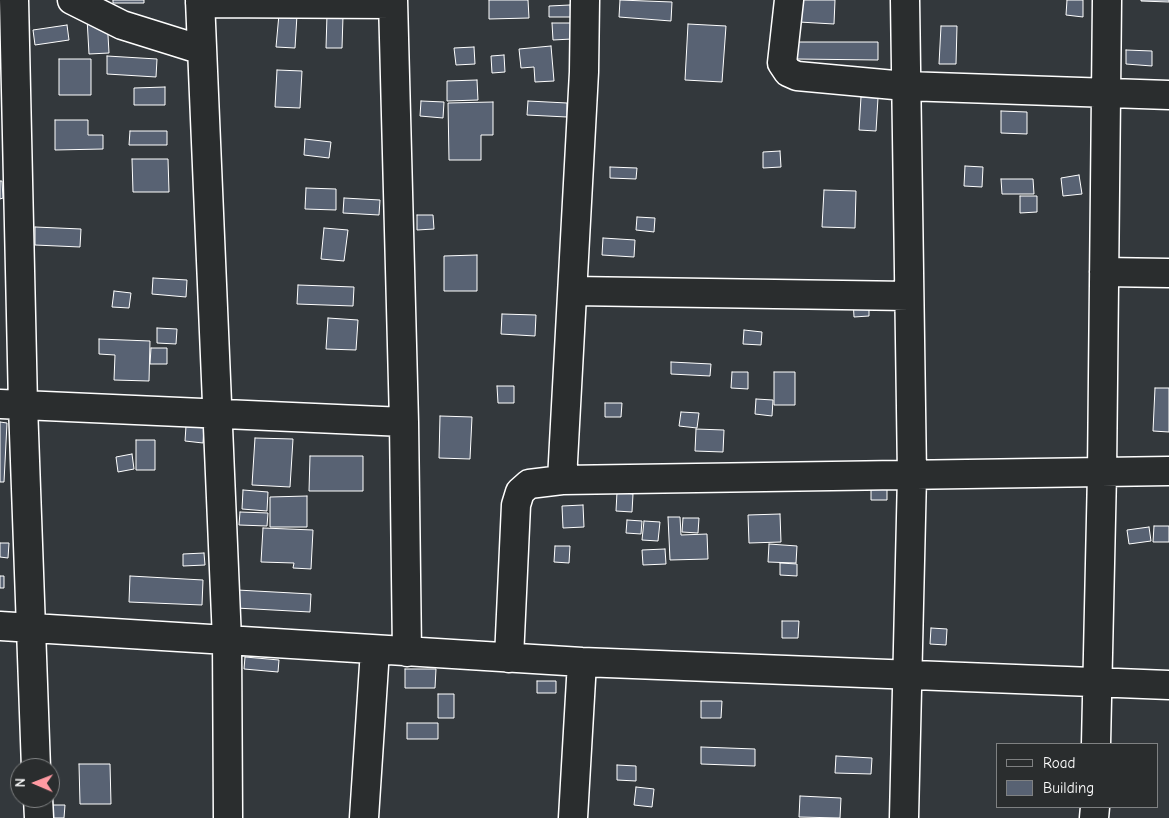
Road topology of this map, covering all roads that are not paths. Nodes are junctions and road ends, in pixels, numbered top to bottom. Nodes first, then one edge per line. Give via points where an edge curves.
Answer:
1 (14, 0) edge
2 (72, 0) edge
3 (585, 0) edge
4 (789, 0) edge
5 (905, 0) edge
6 (1107, 0) edge
7 (200, 2) edge
8 (393, 2) edge
9 (202, 50) junction
10 (905, 86) junction
11 (1106, 94) junction
12 (1169, 94) edge
13 (1104, 272) junction
14 (1169, 273) edge
15 (573, 291) junction
16 (909, 296) junction
17 (12, 404) edge
18 (219, 414) junction
19 (404, 422) junction
20 (1169, 472) edge
21 (1102, 473) junction
22 (912, 475) junction
23 (562, 480) junction
24 (0, 626) edge
25 (30, 628) junction
26 (227, 640) junction
27 (375, 650) junction
28 (407, 652) junction
29 (509, 658) junction
30 (582, 662) junction
31 (909, 675) junction
32 (1097, 684) junction
33 (1169, 685) edge
34 (1096, 743) edge
35 (36, 758) edge
36 (228, 818) edge
37 (364, 818) edge
38 (573, 818) edge
39 (904, 818) edge

1 - 17 street
2 - 9 street via 122,26
3 - 15 street
4 - 10 street via 782,63 788,72 797,76
5 - 10 street
6 - 11 street
7 - 8 street
7 - 9 street
8 - 19 street
9 - 18 street
10 - 11 street
10 - 16 street
11 - 12 street
11 - 13 street
13 - 14 street
13 - 21 street
15 - 16 street
15 - 23 street
16 - 22 street
17 - 18 street
17 - 25 street
18 - 19 street
18 - 26 street
19 - 28 street
20 - 21 street
21 - 22 street
21 - 32 street
22 - 23 street
22 - 31 street
23 - 29 street via 529,484 520,492 516,505
24 - 25 street
25 - 26 street
25 - 35 street
26 - 27 street
26 - 36 street
27 - 28 street
27 - 37 street
28 - 29 street
29 - 30 street
30 - 31 street
30 - 38 street
31 - 32 street
31 - 39 street
32 - 33 street
32 - 34 street

